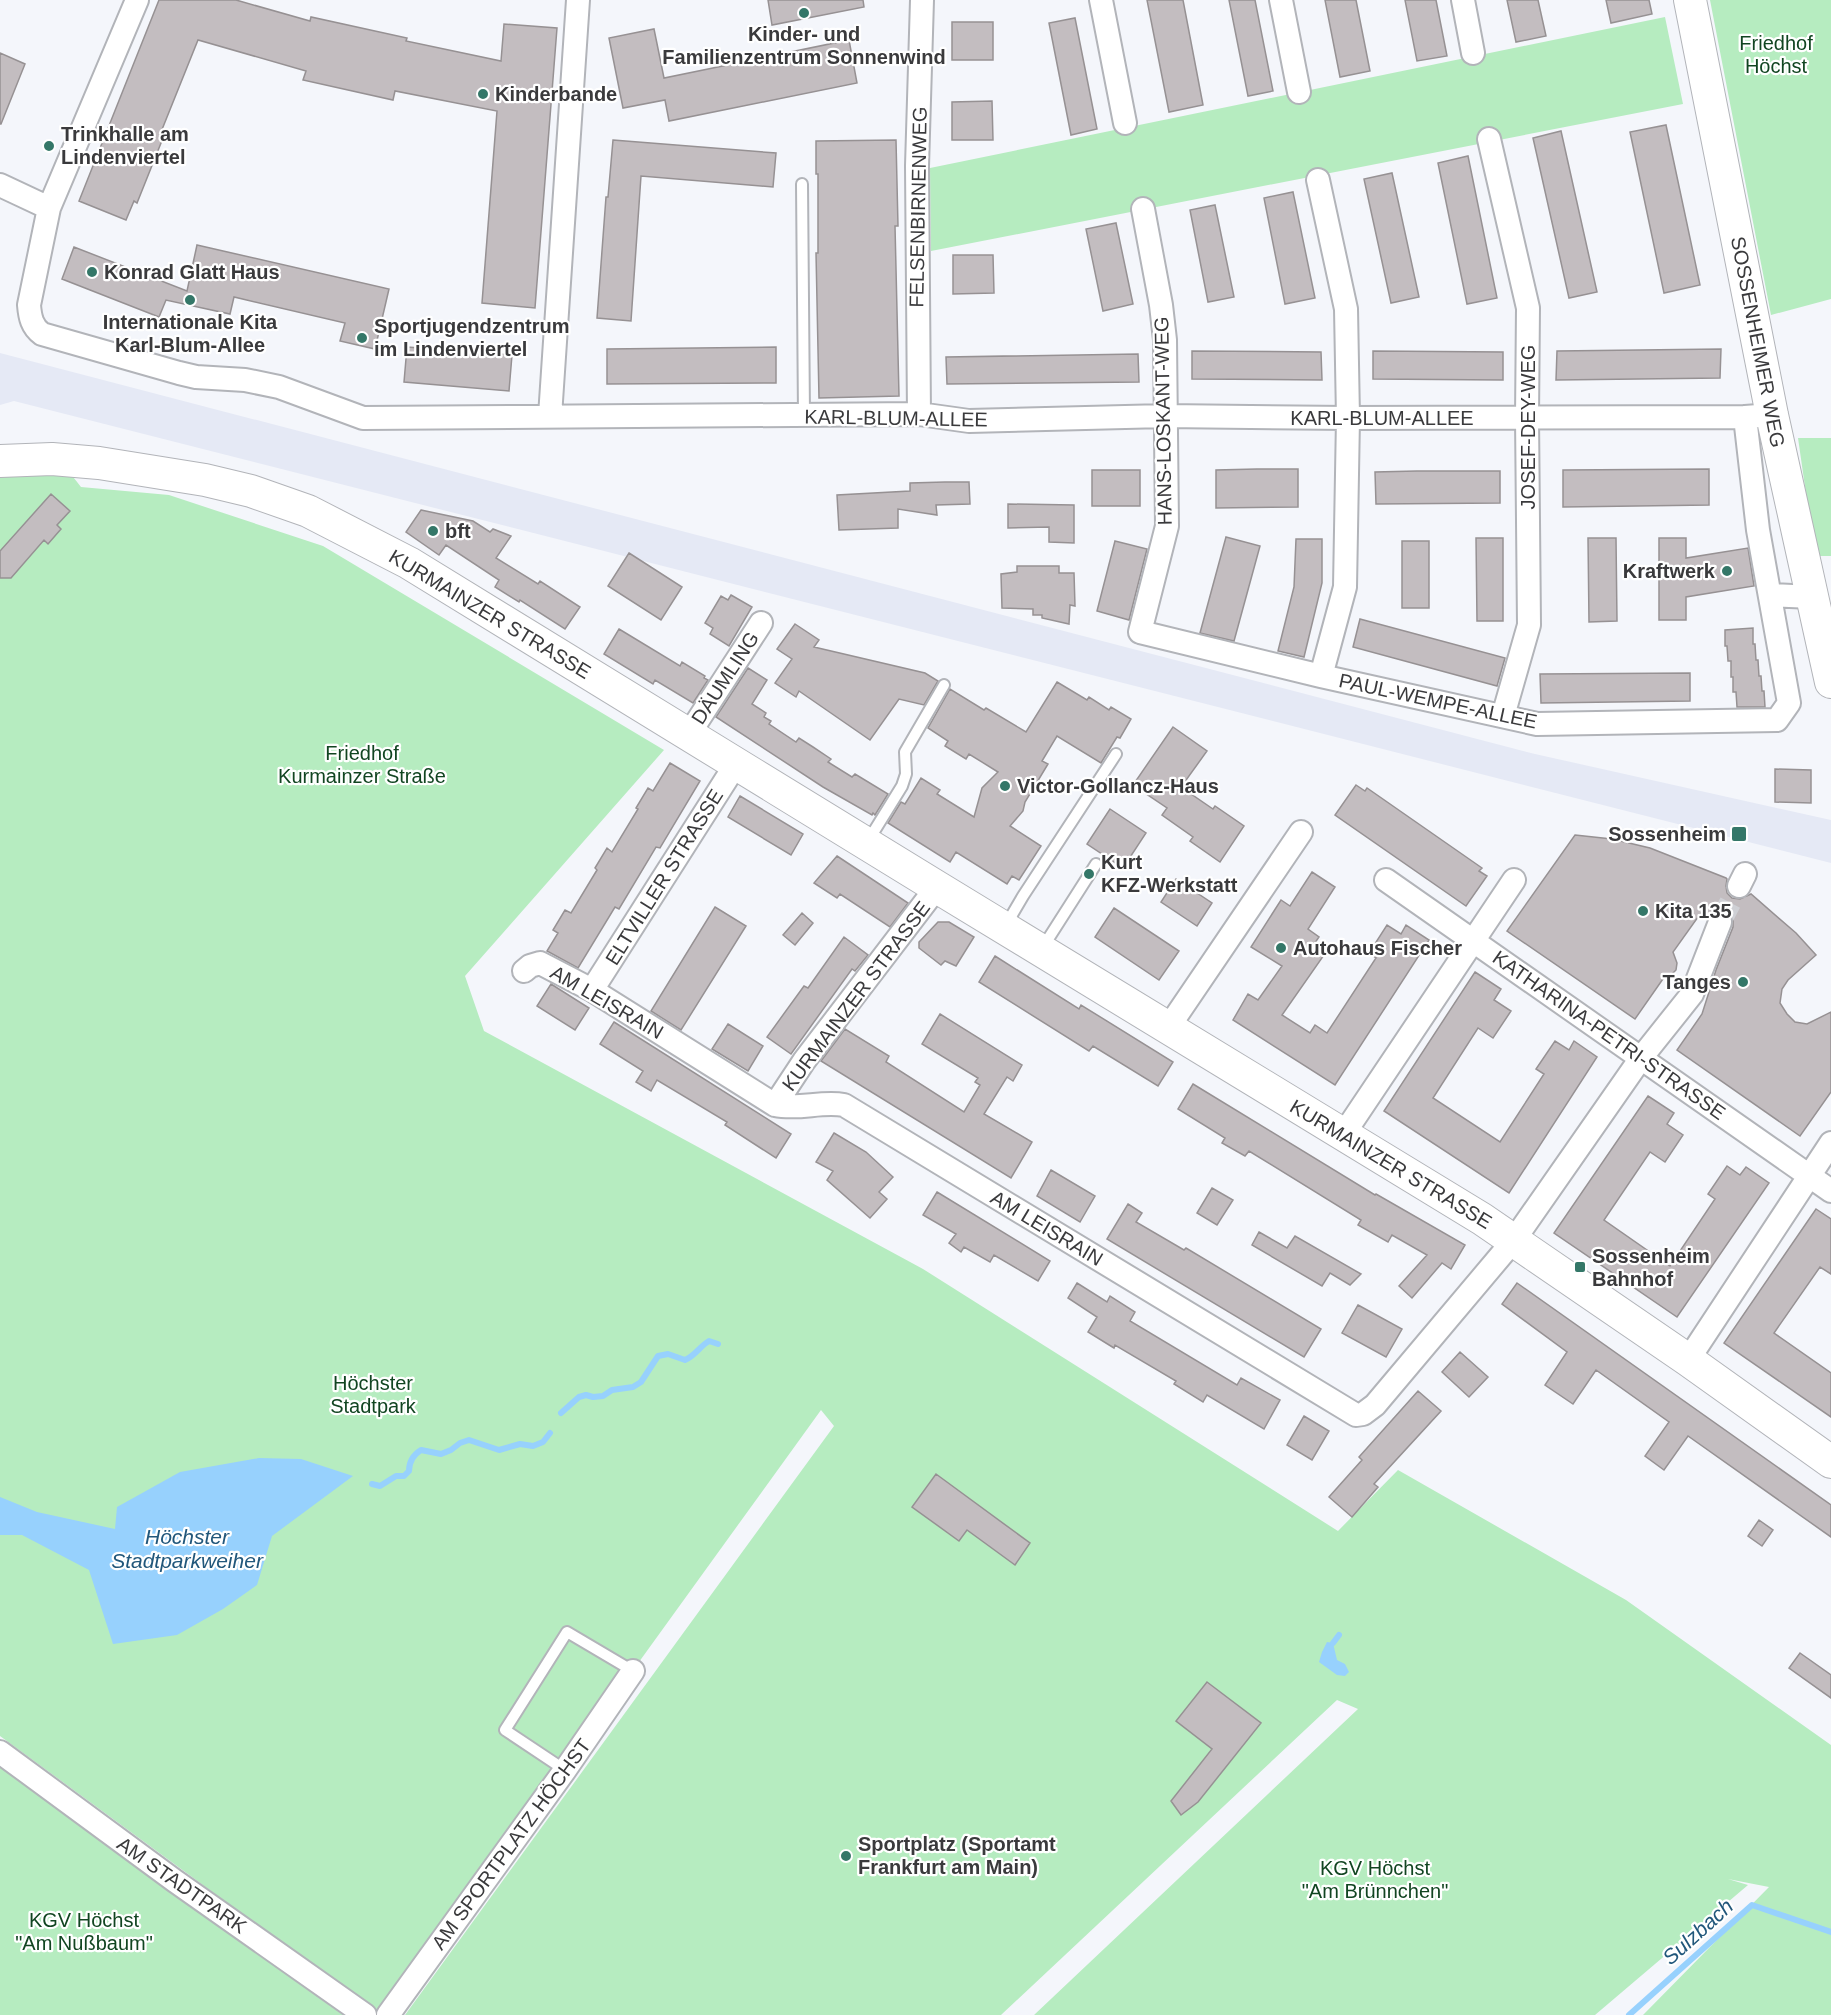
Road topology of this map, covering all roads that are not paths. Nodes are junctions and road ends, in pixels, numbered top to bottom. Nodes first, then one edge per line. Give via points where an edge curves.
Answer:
1 (137, 0) edge
2 (578, 0) edge
3 (922, 0) edge
4 (1101, 0) edge
5 (1281, 0) edge
6 (1463, 0) edge
7 (1690, 0) edge
8 (1473, 53) dead end
9 (1299, 92) dead end
10 (1125, 123) dead end
11 (1489, 139) dead end
12 (1318, 180) dead end
13 (802, 184) dead end
14 (0, 185) edge
15 (49, 208) junction
16 (1143, 209) dead end
17 (919, 414) junction
18 (804, 416) junction
19 (1165, 416) junction
20 (1759, 416) junction
21 (550, 417) junction
22 (1527, 417) junction
23 (1348, 418) junction
24 (0, 460) edge
25 (1770, 595) junction
26 (1812, 597) junction
27 (761, 623) dead end
28 (1140, 632) joint
29 (1321, 676) junction
30 (1831, 682) edge
31 (944, 685) dead end
32 (1503, 716) junction
33 (1777, 720) joint
34 (689, 734) junction
35 (1116, 754) dead end
36 (736, 764) junction
37 (1301, 832) dead end
38 (867, 844) junction
39 (1096, 864) dead end
40 (1386, 880) dead end
41 (1514, 880) dead end
42 (937, 887) junction
43 (1720, 922) tunnel mouth
44 (1004, 928) junction
45 (1473, 940) junction
46 (1041, 951) junction
47 (524, 971) dead end
48 (592, 990) junction
49 (1168, 1028) junction
50 (1641, 1058) junction
51 (775, 1105) junction
52 (1343, 1135) junction
53 (1831, 1143) edge
54 (1810, 1176) junction
55 (1831, 1191) edge
56 (1514, 1240) junction
57 (1688, 1359) junction
58 (1831, 1462) edge
59 (633, 1671) joint
60 (0, 1752) edge
61 (565, 1770) junction
62 (365, 2015) edge
63 (388, 2015) edge

1 - 15 street
2 - 21 street
3 - 17 street, FELSENBIRNENWEG via 917,166
4 - 10 street
5 - 9 street
6 - 8 street
7 - 20 main road, SOSSENHEIMER WEG
11 - 22 street, JOSEF-DEY-WEG via 1528,308
12 - 23 street via 1346,309
13 - 18 lane
14 - 15 street
15 - 21 street, KARL-BLUM-ALLEE via 28,305 35,329 50,337 196,377 279,387 363,418
16 - 19 street, HANS-LOSKANT-WEG via 1165,340
17 - 18 street, KARL-BLUM-ALLEE
17 - 19 street, KARL-BLUM-ALLEE via 969,421
18 - 21 street, KARL-BLUM-ALLEE
19 - 23 street, KARL-BLUM-ALLEE
19 - 28 street, HANS-LOSKANT-WEG via 1167,526
20 - 22 street, KARL-BLUM-ALLEE
20 - 25 street, SOSSENHEIMER WEG via 1758,530
20 - 26 main road, SOSSENHEIMER WEG
22 - 23 street, KARL-BLUM-ALLEE
22 - 32 street, JOSEF-DEY-WEG via 1529,625
23 - 29 street via 1345,587
24 - 34 main road, KURMAINZER STRASSE via 51,459 147,470 251,491 308,511 409,563
25 - 26 street
25 - 33 street, SOSSENHEIMER WEG via 1789,703
26 - 30 main road, SOSSENHEIMER WEG
27 - 34 street, DÄUMLING
28 - 29 street, PAUL-WEMPE-ALLEE
29 - 32 street, PAUL-WEMPE-ALLEE
31 - 38 lane via 905,752 902,786
32 - 33 street, PAUL-WEMPE-ALLEE via 1537,724
34 - 36 main road, KURMAINZER STRASSE
35 - 44 lane
36 - 38 main road, KURMAINZER STRASSE
36 - 48 street, ELTVILLER STRASSE
37 - 49 street
38 - 42 main road, KURMAINZER STRASSE
39 - 46 lane
40 - 45 street, KATHARINA-PETRI-STRASSE
41 - 45 street
42 - 44 main road, KURMAINZER STRASSE
42 - 51 street, KURMAINZER STRASSE
43 - 50 street via 1692,994
44 - 46 main road, KURMAINZER STRASSE
45 - 50 street, KATHARINA-PETRI-STRASSE
45 - 52 street
46 - 49 main road, KURMAINZER STRASSE
47 - 48 street, AM LEISRAIN via 540,963
48 - 51 street, AM LEISRAIN
49 - 52 main road, KURMAINZER STRASSE
50 - 54 street, KATHARINA-PETRI-STRASSE
50 - 56 street
51 - 56 street, AM LEISRAIN via 844,1105 1356,1415 1375,1405
52 - 56 main road, KURMAINZER STRASSE
53 - 54 street
54 - 55 street, KATHARINA-PETRI-STRASSE
54 - 57 street
56 - 57 main road, KURMAINZER STRASSE
57 - 58 main road, KURMAINZER STRASSE
59 - 61 street, AM SPORTPLATZ HÖCHST
59 - 61 lane via 567,1632 505,1730
60 - 62 street, AM STADTPARK
61 - 63 street, AM SPORTPLATZ HÖCHST

